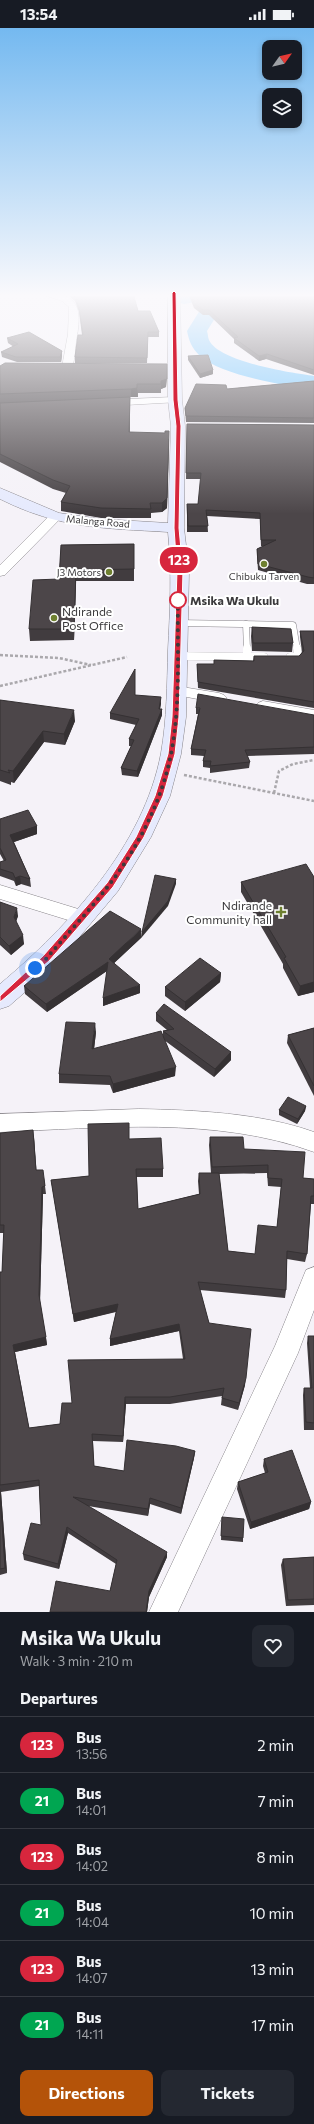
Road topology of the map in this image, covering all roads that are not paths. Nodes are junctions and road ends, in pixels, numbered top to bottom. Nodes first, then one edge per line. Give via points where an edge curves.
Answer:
1 (172, 367) edge
2 (175, 400) junction
3 (95, 404) edge
4 (0, 493) edge
5 (55, 517) junction
6 (176, 528) junction
7 (0, 572) edge
8 (178, 623) junction
9 (246, 624) junction
10 (177, 656) junction
11 (247, 656) junction
12 (269, 657) edge
13 (284, 657) edge
14 (176, 691) junction
15 (230, 700) edge
16 (245, 703) edge
17 (314, 715) edge
18 (0, 892) edge
19 (81, 917) junction
20 (0, 999) edge
21 (0, 1123) edge
22 (314, 1142) edge
23 (314, 1278) edge
24 (162, 1612) edge

1 - 2 street
2 - 3 street
2 - 6 street via 182,426
4 - 5 street, Malanga Road
5 - 6 street, Malanga Road
5 - 7 street
6 - 8 street via 180,571
8 - 9 lane
8 - 10 street
9 - 11 lane
9 - 13 lane via 293,625 298,657
10 - 11 lane
10 - 14 street
11 - 12 lane
14 - 15 street
14 - 19 street via 171,754 159,796 140,837 110,885
16 - 17 street
18 - 19 street
19 - 20 street via 46,959
21 - 22 street via 196,1120 246,1124
23 - 24 street via 285,1353

